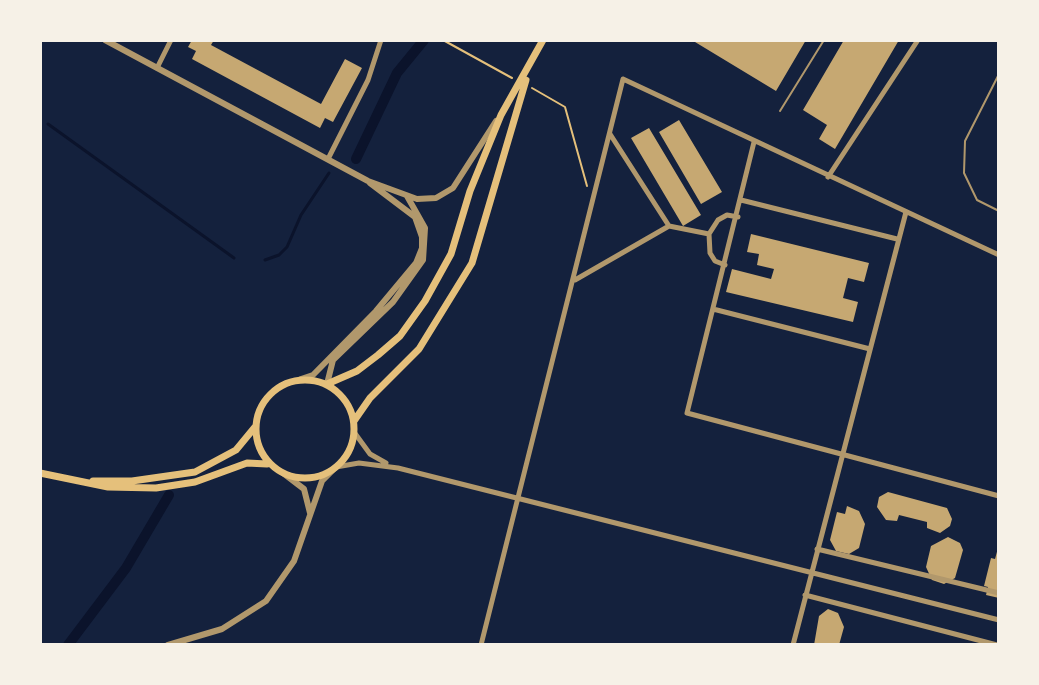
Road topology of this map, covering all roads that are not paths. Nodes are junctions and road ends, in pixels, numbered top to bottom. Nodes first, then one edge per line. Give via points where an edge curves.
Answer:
1 (105, 40) edge
2 (171, 40) edge
3 (381, 40) edge
4 (543, 40) edge
5 (824, 40) edge
6 (918, 40) edge
7 (536, 54) junction
8 (157, 68) junction
9 (999, 74) edge
10 (780, 111) dead end
11 (501, 115) junction
12 (610, 134) junction
13 (754, 142) junction
14 (328, 159) junction
15 (828, 177) junction
16 (368, 181) junction
17 (407, 196) junction
18 (741, 200) junction
19 (999, 211) edge
20 (906, 212) junction
21 (738, 217) junction
22 (669, 226) junction
23 (709, 234) junction
24 (897, 239) junction
25 (999, 255) edge
26 (725, 265) junction
27 (574, 280) junction
28 (713, 309) junction
29 (870, 349) junction
30 (301, 379) junction
31 (327, 384) junction
32 (354, 421) junction
33 (255, 425) junction
34 (354, 432) junction
35 (842, 456) junction
36 (273, 467) junction
37 (336, 467) junction
38 (398, 468) junction
39 (40, 473) edge
40 (283, 473) junction
41 (71, 480) junction
42 (999, 496) edge
43 (518, 500) junction
44 (309, 524) junction
45 (817, 549) junction
46 (811, 572) junction
47 (999, 593) edge
48 (805, 595) junction
49 (999, 620) edge
50 (483, 643) edge
51 (168, 645) edge
52 (793, 645) edge
53 (997, 645) edge

1 - 8 street
2 - 8 street
3 - 14 street via 368,80
4 - 7 main road
5 - 10 lane
6 - 15 street
7 - 11 main road
7 - 32 main road via 515,107 472,263 419,349
8 - 14 street
9 - 19 lane via 965,141 964,173 977,200
11 - 17 street via 445,195
11 - 31 main road via 451,254 425,301 400,336 378,355
12 - 13 street via 623,79
12 - 22 street
12 - 27 street
13 - 15 street
13 - 18 street
14 - 16 street
15 - 20 street
16 - 17 street
16 - 30 street via 415,217 422,248 376,311 313,375
17 - 31 street via 425,228 423,260 393,302 333,360
18 - 21 street
18 - 24 street
20 - 24 street
20 - 25 street
21 - 23 street via 718,220
21 - 26 street
22 - 23 street
22 - 27 street
23 - 26 street via 710,253
24 - 29 street
26 - 28 street
27 - 43 street
28 - 29 street
28 - 35 street via 687,413
29 - 35 street
30 - 31 main road
30 - 33 main road via 268,395
31 - 32 main road via 346,401
32 - 34 main road
33 - 36 main road via 258,444
33 - 41 main road via 236,450 195,472 132,481
34 - 37 main road
34 - 38 street via 370,454
35 - 42 street
35 - 45 street
36 - 40 main road
36 - 41 main road via 257,461 195,482 156,488
37 - 38 street via 359,463
37 - 40 main road via 308,478
37 - 44 street via 322,481
38 - 43 street
39 - 41 main road
40 - 44 street via 304,489
43 - 46 street
43 - 50 street
44 - 51 street via 294,561 266,601 222,629
45 - 46 street
45 - 47 street
46 - 48 street
46 - 49 street
48 - 52 street
48 - 53 street

